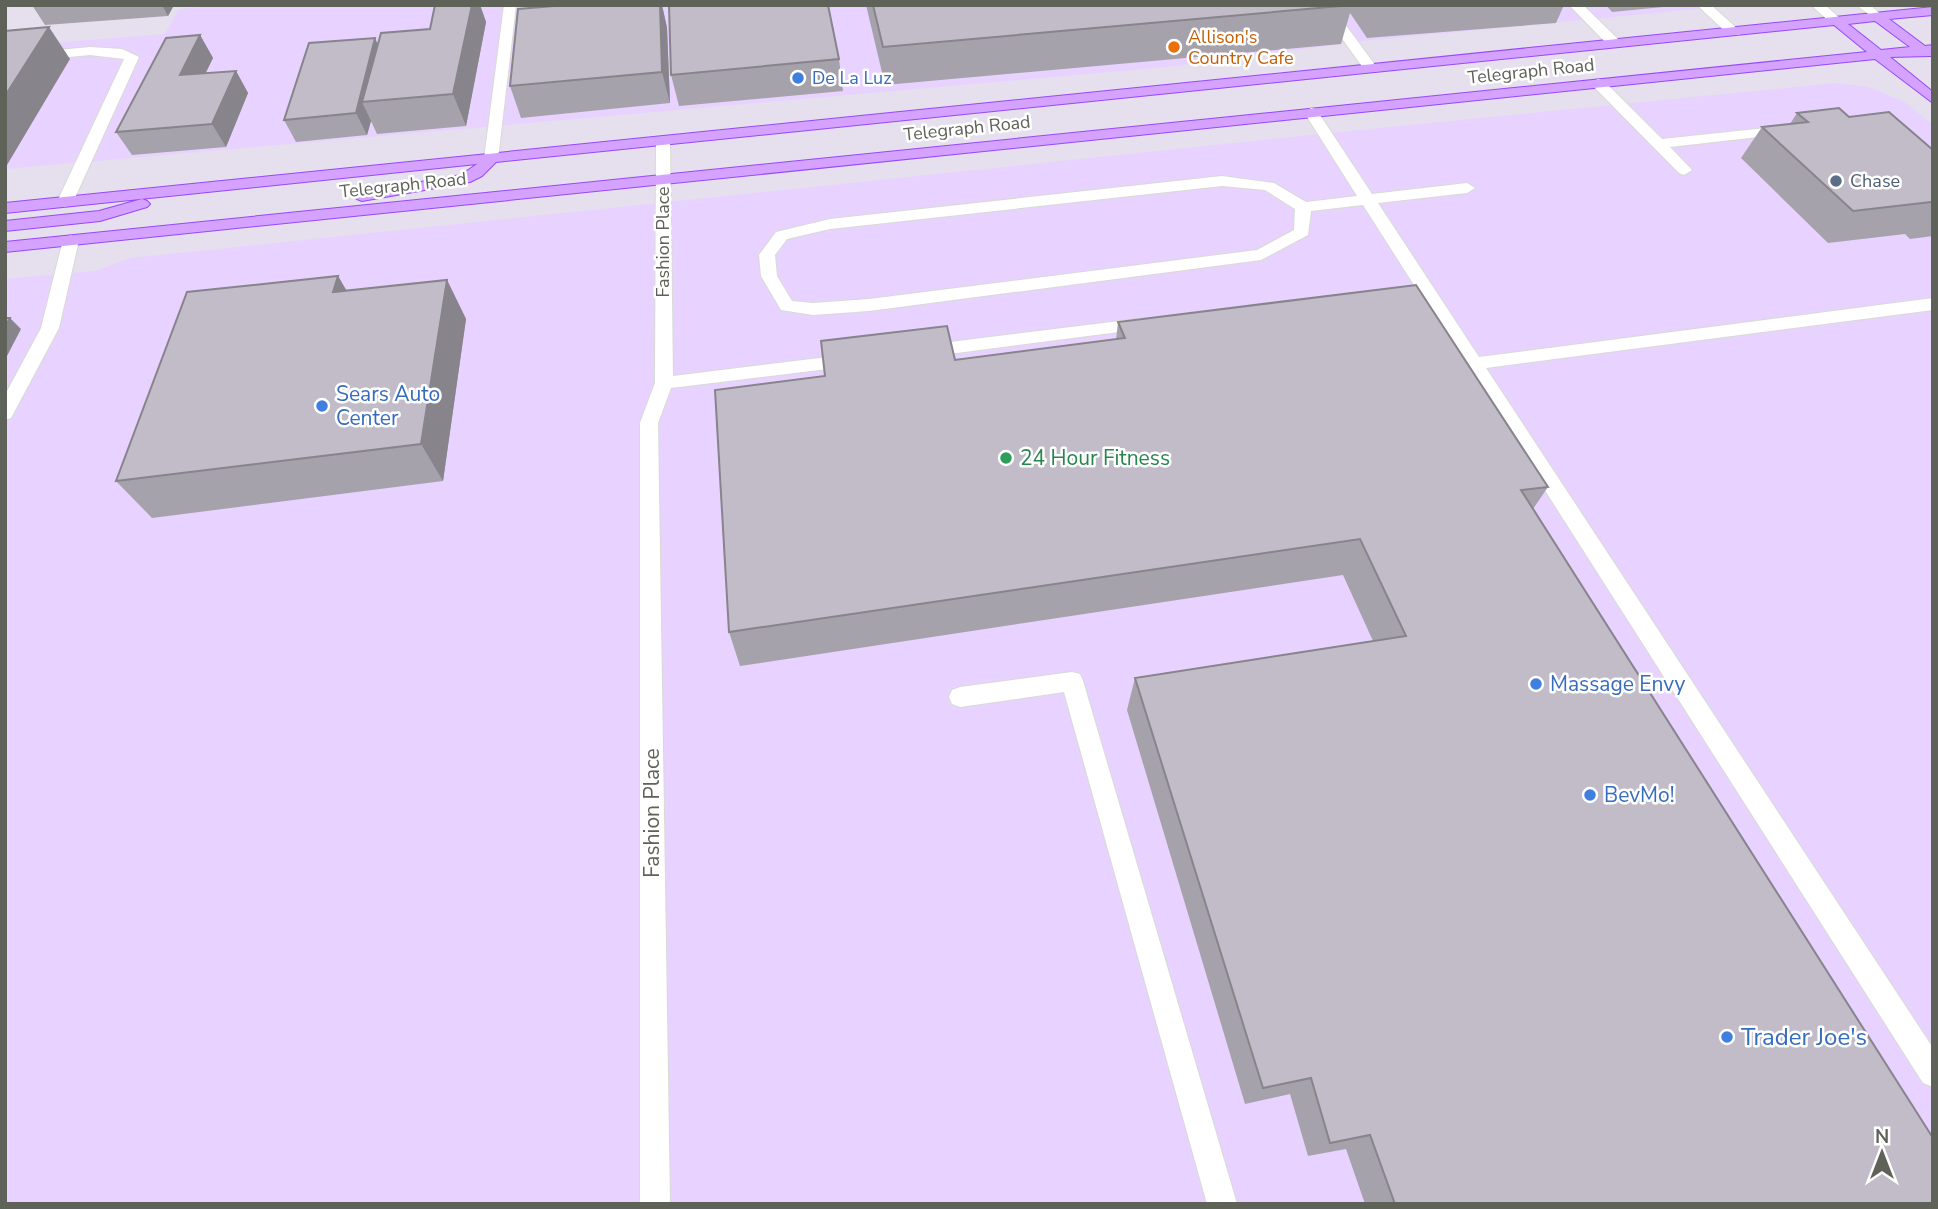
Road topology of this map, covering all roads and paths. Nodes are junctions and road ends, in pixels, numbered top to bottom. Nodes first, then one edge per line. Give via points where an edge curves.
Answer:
1 (510, 5) edge
2 (1324, 5) edge
3 (1575, 5) edge
4 (1703, 5) edge
5 (1817, 5) edge
6 (1862, 5) edge
7 (1933, 11) edge
8 (1878, 17) junction
9 (1837, 21) junction
10 (1734, 32) junction
11 (1615, 44) junction
12 (1929, 52) edge
13 (1878, 55) junction
14 (5, 59) edge
15 (1371, 69) junction
16 (1598, 83) junction
17 (1933, 99) edge
18 (1311, 112) junction
19 (1794, 129) edge
20 (663, 142) junction
21 (1661, 144) junction
22 (491, 159) junction
23 (1684, 170) dead end
24 (663, 178) junction
25 (1467, 188) dead end
26 (191, 190) junction
27 (1369, 200) junction
28 (65, 202) junction
29 (1303, 207) junction
30 (5, 208) edge
31 (299, 215) junction
32 (5, 226) edge
33 (71, 240) junction
34 (5, 247) edge
35 (1933, 304) edge
36 (1164, 322) edge
37 (914, 352) edge
38 (873, 358) edge
39 (1472, 364) junction
40 (664, 383) junction
41 (5, 414) edge
42 (960, 697) dead end
43 (1933, 1073) edge
44 (655, 1204) edge
45 (1222, 1204) edge

1 - 22 street
2 - 15 street
3 - 11 street
4 - 10 street
5 - 9 street
6 - 8 street
7 - 8 main road, Telegraph Road
8 - 9 main road, Telegraph Road
8 - 12 main road
9 - 10 main road, Telegraph Road
9 - 13 main road
10 - 11 main road, Telegraph Road
11 - 15 main road, Telegraph Road
12 - 13 main road, Telegraph Road
13 - 16 main road, Telegraph Road
13 - 17 main road
14 - 28 street via 104,50 132,57
15 - 20 main road, Telegraph Road
16 - 18 main road, Telegraph Road
16 - 21 street
18 - 24 main road, Telegraph Road
18 - 27 street
19 - 21 street
20 - 22 main road, Telegraph Road
20 - 24 street, Fashion Place
21 - 23 street
22 - 26 main road, Telegraph Road
22 - 31 main road via 465,179 371,193
24 - 31 main road, Telegraph Road
24 - 40 street, Fashion Place
25 - 27 street
26 - 28 main road, Telegraph Road
26 - 32 main road via 100,216
27 - 29 street
27 - 39 street via 1417,291
28 - 30 main road, Telegraph Road
29 - 29 street via 1302,232 1261,255 869,305 787,306 769,276 766,255 782,235 830,224 1222,181 1269,186
31 - 33 main road, Telegraph Road
33 - 34 main road, Telegraph Road
33 - 41 street via 50,328
35 - 39 street
36 - 37 street
38 - 40 street
39 - 43 street
40 - 44 street, Fashion Place via 649,423
42 - 45 street via 1072,681

